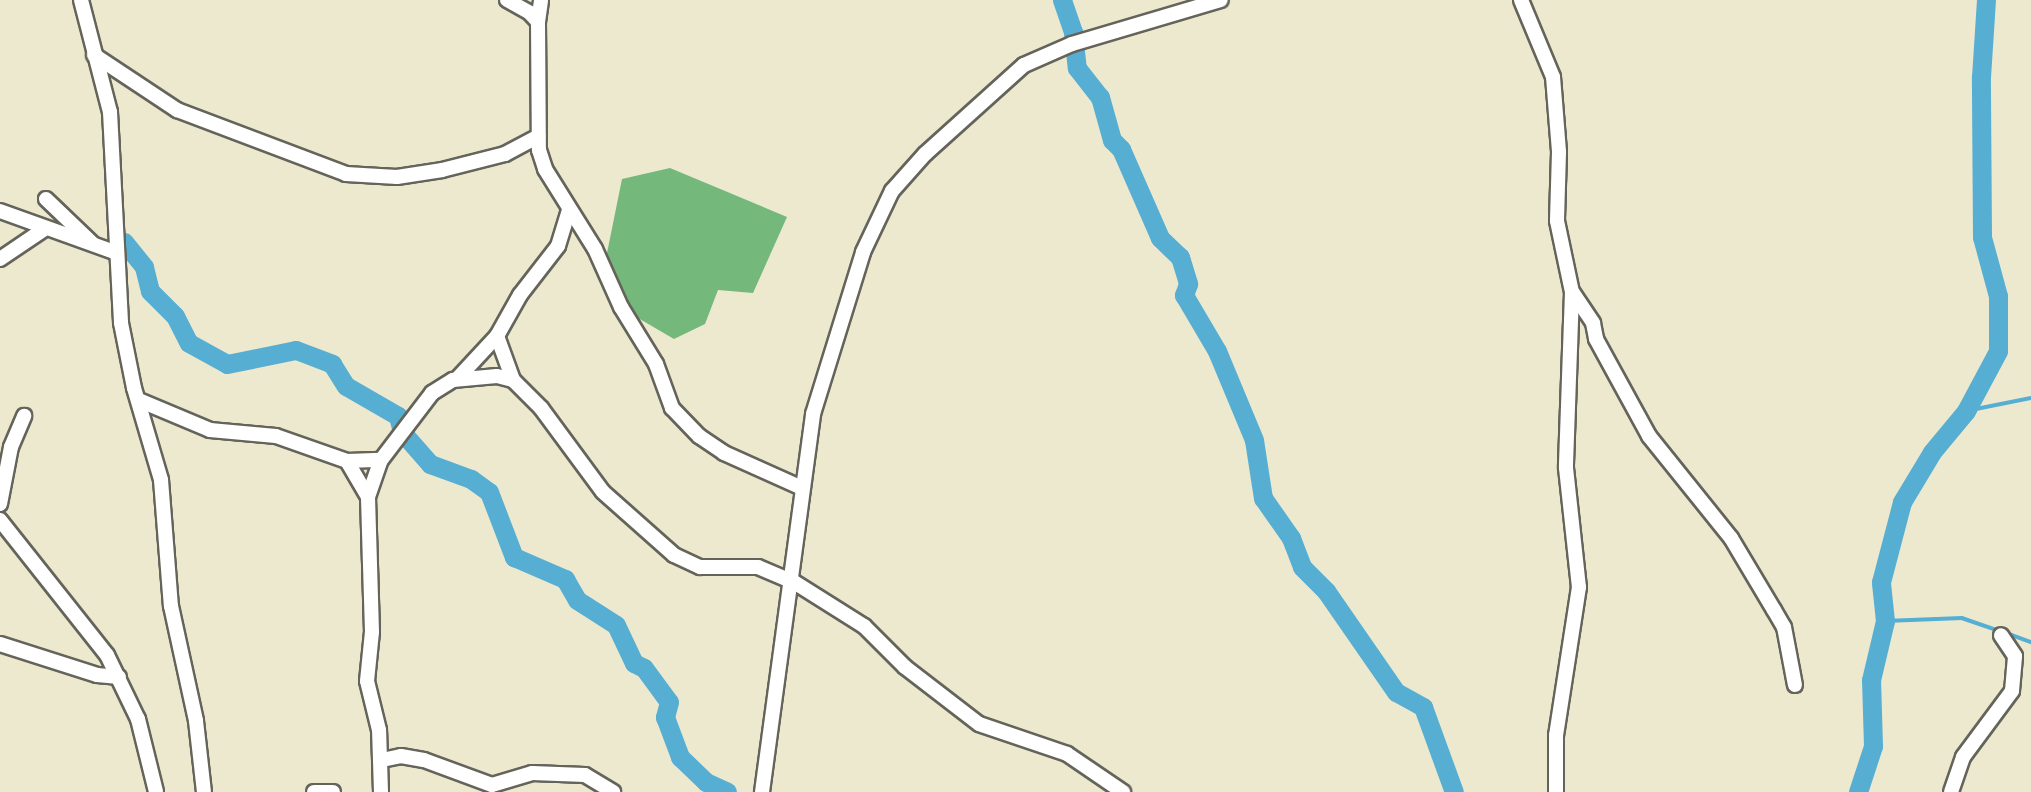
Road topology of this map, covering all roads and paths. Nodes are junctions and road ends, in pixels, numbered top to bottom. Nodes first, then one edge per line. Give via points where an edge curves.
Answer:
1 (80, 0) edge
2 (506, 0) edge
3 (541, 0) edge
4 (1222, 0) edge
5 (1521, 0) edge
6 (538, 22) junction
7 (94, 55) junction
8 (539, 136) junction
9 (46, 199) dead end
10 (0, 211) edge
11 (569, 211) junction
12 (43, 230) junction
13 (93, 244) junction
14 (117, 253) junction
15 (0, 259) edge
16 (1572, 292) junction
17 (497, 336) junction
18 (457, 379) junction
19 (513, 380) junction
20 (141, 401) junction
21 (24, 416) dead end
22 (381, 460) junction
23 (347, 461) junction
24 (802, 488) junction
25 (368, 497) junction
26 (0, 504) edge
27 (0, 520) edge
28 (794, 582) junction
29 (2001, 635) dead end
30 (0, 644) edge
31 (119, 677) junction
32 (1795, 685) dead end
33 (382, 760) junction
34 (156, 792) edge
35 (204, 792) edge
36 (314, 792) edge
37 (333, 792) edge
38 (382, 792) edge
39 (613, 792) edge
40 (762, 792) edge
41 (1123, 792) edge
42 (1556, 792) edge
43 (1951, 792) edge

1 - 7 street
2 - 6 street
3 - 6 street
4 - 24 street via 1072,44 1024,65 906,173 879,214 863,252 819,391
5 - 16 street via 1553,77 1559,152 1557,221
6 - 8 street
7 - 8 street via 177,110 345,174 397,177 442,170 505,154
7 - 14 street via 114,140
8 - 11 street via 545,169
9 - 13 street
10 - 12 street
11 - 17 street via 558,246 520,295
11 - 24 street via 588,236 621,307 656,363 678,417 723,453
12 - 13 street
12 - 15 street
13 - 14 street
14 - 20 street via 127,358
16 - 32 street via 1579,309 1593,323 1597,339 1649,436 1731,538 1784,627
16 - 42 street via 1566,479 1578,587 1556,735
17 - 18 street
17 - 19 street
18 - 19 street via 497,376
18 - 22 street via 420,405
19 - 28 street via 541,408 604,492 674,555 700,566 758,567
20 - 23 street via 210,430 276,436
20 - 35 street via 161,481 171,606 196,721
21 - 26 street via 11,447
22 - 23 street
22 - 25 street
23 - 25 street
24 - 28 street
25 - 33 street via 372,632 367,681
27 - 31 street via 82,620
28 - 40 street
28 - 41 street via 864,626 905,667 979,724 1067,754
29 - 43 street via 2015,656 2012,691 1964,757
30 - 31 street
31 - 34 street via 138,719
33 - 38 street
33 - 39 street via 401,756 424,760 492,785 532,773 585,775
36 - 37 street

